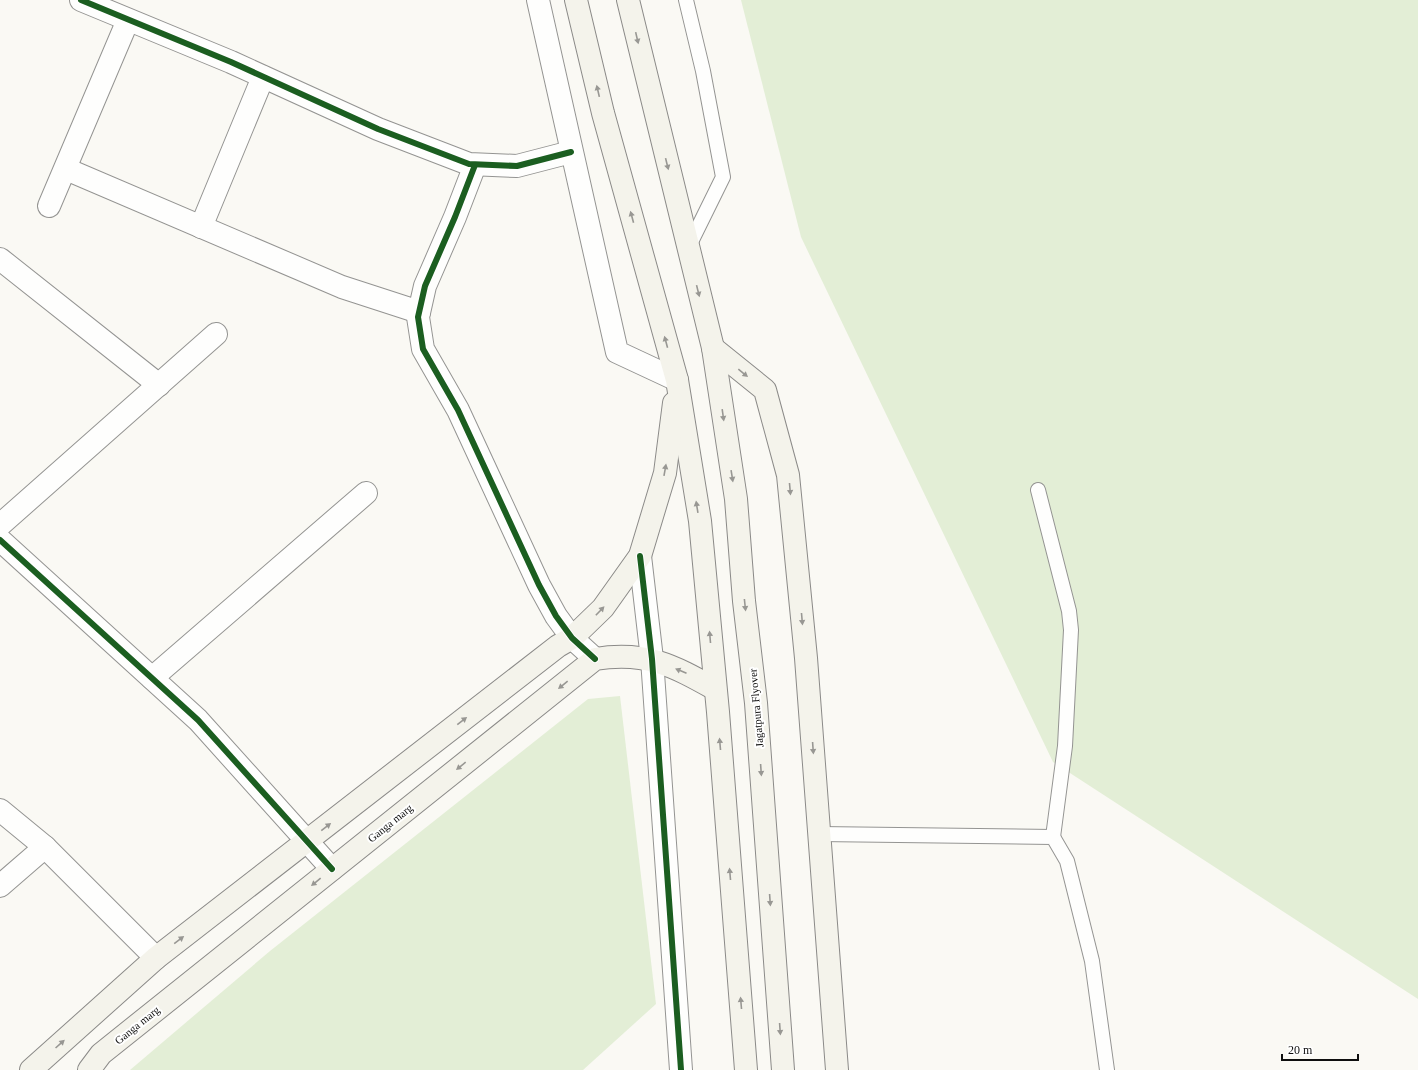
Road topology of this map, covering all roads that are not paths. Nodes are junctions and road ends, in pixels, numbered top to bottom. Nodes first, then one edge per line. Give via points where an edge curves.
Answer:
1 (81, 0) edge
2 (538, 0) edge
3 (576, 0) edge
4 (628, 0) edge
5 (686, 0) edge
6 (128, 20) junction
7 (263, 77) junction
8 (571, 152) junction
9 (475, 165) junction
10 (66, 169) junction
11 (50, 206) dead end
12 (201, 227) junction
13 (688, 248) junction
14 (0, 259) edge
15 (419, 312) junction
16 (216, 334) dead end
17 (713, 348) junction
18 (677, 380) junction
19 (159, 386) junction
20 (1038, 490) dead end
21 (366, 494) dead end
22 (0, 525) edge
23 (0, 540) edge
24 (640, 556) junction
25 (572, 638) junction
26 (595, 659) junction
27 (652, 659) junction
28 (152, 678) junction
29 (715, 690) junction
30 (0, 810) edge
31 (819, 834) junction
32 (1053, 837) junction
33 (308, 841) junction
34 (45, 847) junction
35 (332, 869) junction
36 (0, 886) edge
37 (156, 958) junction
38 (31, 1070) edge
39 (89, 1070) edge
40 (681, 1070) edge
41 (746, 1070) edge
42 (783, 1070) edge
43 (837, 1070) edge
44 (1107, 1070) edge

1 - 6 street
2 - 8 street
18 -> 3 main road via 603,113
4 -> 13 main road, Jagatpura Flyover
5 - 13 lane via 703,71 722,177
6 - 7 street
6 - 10 street
7 - 9 street via 378,129
7 - 12 street
8 - 9 street via 517,166
8 - 18 street via 617,352
9 - 15 street via 425,286
10 - 11 street
10 - 12 street
12 - 15 street via 342,287
13 -> 17 main road, Jagatpura Flyover
14 - 19 street
15 - 25 street via 423,349 458,410 539,585
16 - 19 street
17 -> 31 main road via 765,390 788,475 806,658
17 -> 42 main road, Jagatpura Flyover via 736,499 756,703
24 -> 18 main road via 665,473
29 -> 18 main road via 700,520
19 - 22 street
20 - 32 lane via 1069,611 1071,630 1065,746
21 - 28 street
23 - 28 street
25 -> 24 main road via 603,608
24 - 27 street
25 - 26 street
33 -> 25 main road
26 - 27 main road via 617,656
26 -> 35 main road, Ganga marg
29 -> 27 main road via 685,672
27 - 40 street
28 - 33 street via 198,720
41 -> 29 main road
30 - 34 street
31 - 32 lane
31 - 43 main road
32 - 44 lane via 1067,861 1092,961
33 - 35 street
37 -> 33 main road
34 - 36 street
34 - 37 street
35 -> 39 main road, Ganga marg via 101,1054
38 -> 37 main road

